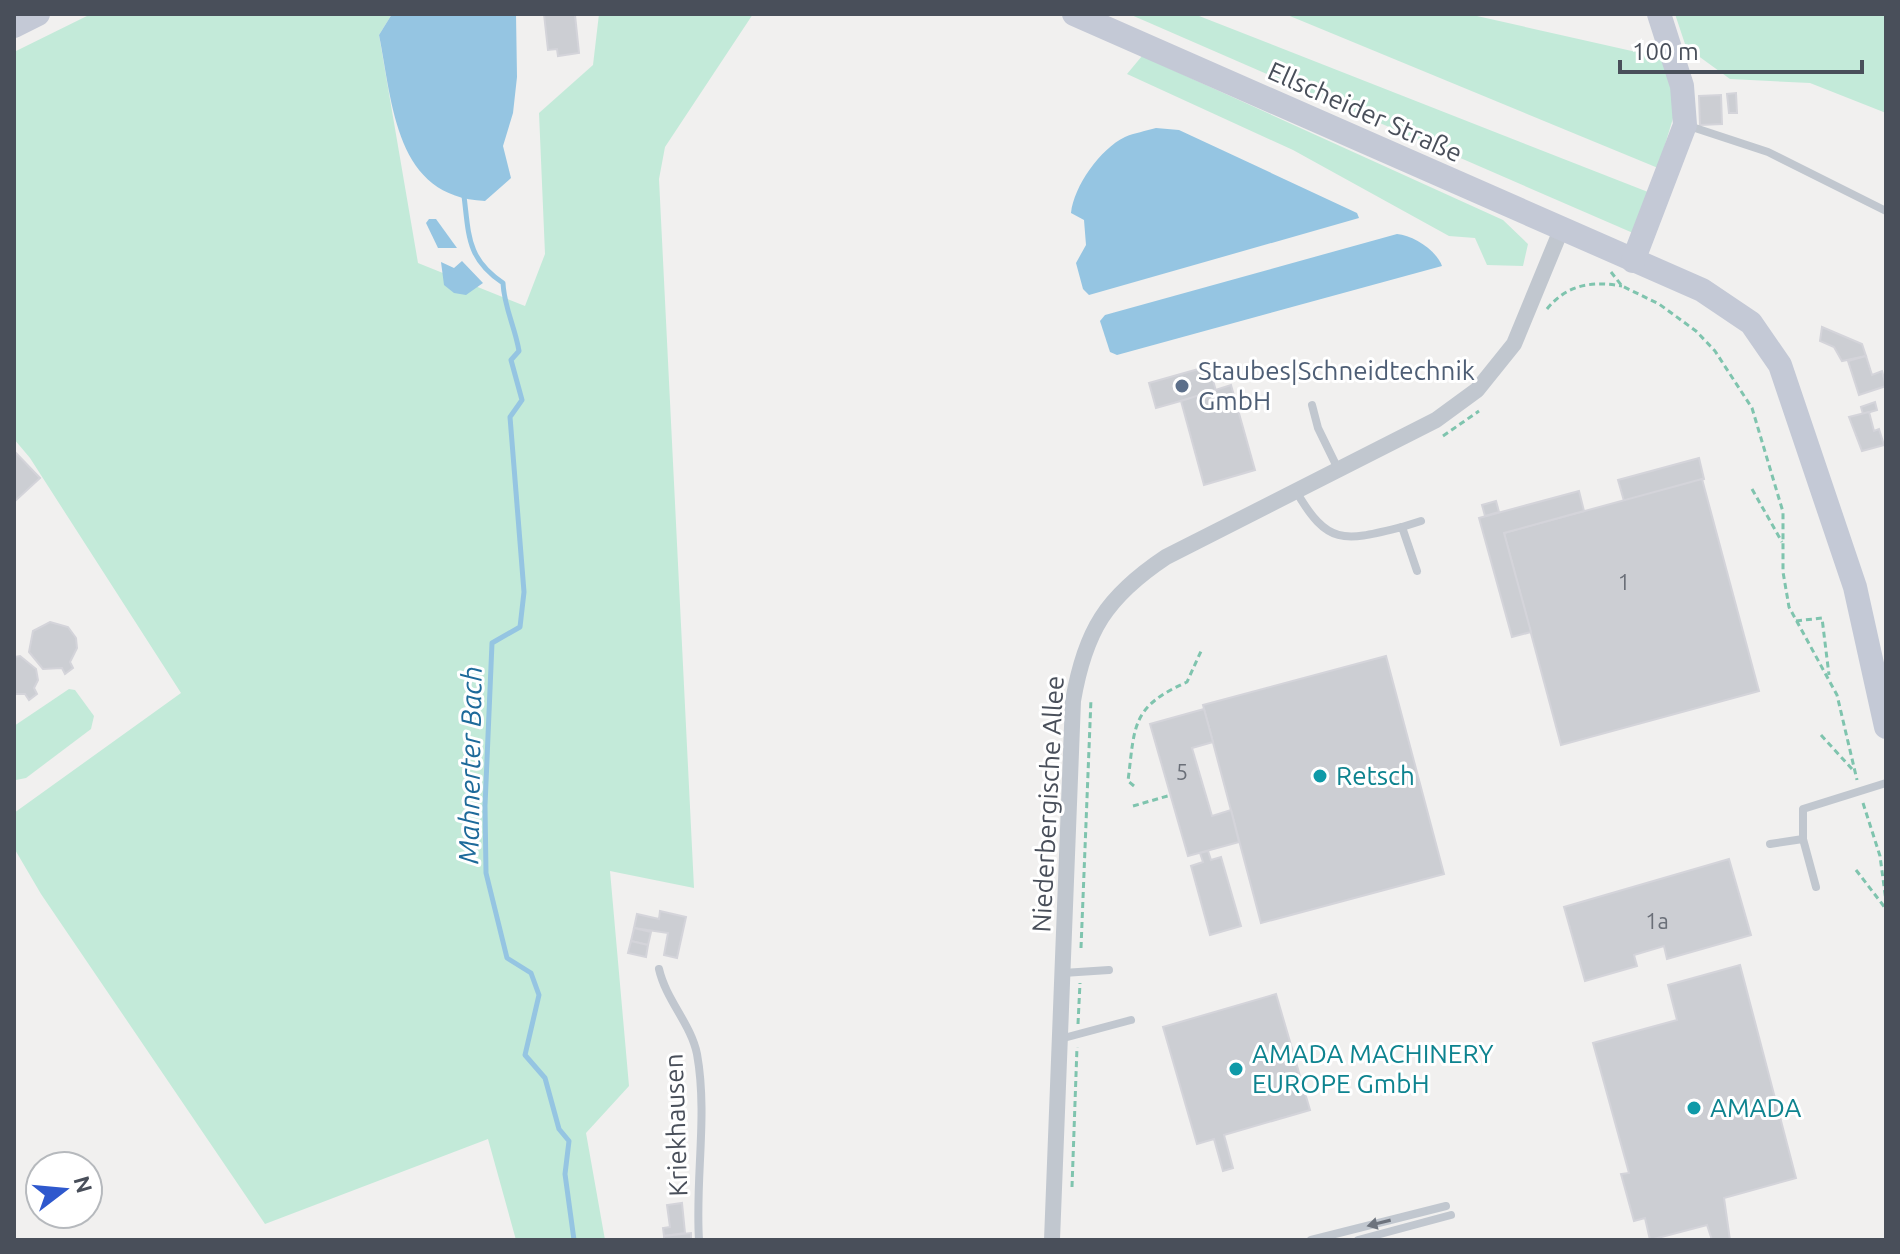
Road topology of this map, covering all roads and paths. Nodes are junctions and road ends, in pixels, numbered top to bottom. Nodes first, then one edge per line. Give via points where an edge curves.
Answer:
1 (38, 14) edge
2 (1074, 14) edge
3 (1659, 14) edge
4 (14, 26) edge
5 (1683, 132) junction
6 (1886, 211) edge
7 (1561, 230) junction
8 (1623, 257) junction
9 (1622, 286) junction
10 (1543, 316) dead end
11 (1486, 404) dead end
12 (1312, 405) dead end
13 (1432, 442) dead end
14 (1338, 469) junction
15 (1752, 489) dead end
16 (1296, 491) junction
17 (1421, 521) dead end
18 (1402, 527) junction
19 (1784, 545) junction
20 (1417, 571) dead end
21 (1796, 621) junction
22 (1202, 649) dead end
23 (1830, 678) junction
24 (1092, 693) dead end
25 (1886, 727) edge
26 (1821, 735) dead end
27 (1855, 771) junction
28 (1886, 783) edge
29 (1134, 786) dead end
30 (1860, 791) junction
31 (1171, 795) dead end
32 (1133, 806) dead end
33 (1803, 839) junction
34 (1770, 844) dead end
35 (1880, 856) junction
36 (1886, 860) edge
37 (1856, 870) dead end
38 (1816, 887) dead end
39 (1886, 901) edge
40 (1886, 909) edge
41 (659, 969) dead end
42 (1109, 970) dead end
43 (1072, 974) junction
44 (1131, 1020) dead end
45 (1078, 1035) junction
46 (1060, 1039) junction
47 (1072, 1193) dead end
48 (1446, 1206) dead end
49 (1451, 1215) dead end
50 (699, 1240) edge
51 (1052, 1240) edge
52 (1311, 1240) edge
53 (1358, 1240) edge

1 - 4 main road
2 - 7 main road, Ellscheider Straße
3 - 5 main road via 1682,86
5 - 6 lane via 1768,152
5 - 8 main road via 1649,220
7 - 8 main road, Ellscheider Straße
7 - 14 street, Niederbergische Allee via 1514,344 1494,372 1436,420
8 - 9 path via 1611,271
8 - 25 main road, Ellscheider Straße via 1736,310 1764,338 1780,365 1855,587
9 - 10 path via 1580,285 1557,298
9 - 19 path via 1680,317 1741,386 1779,494
11 - 13 path
12 - 14 lane
14 - 16 street, Niederbergische Allee
15 - 19 path
16 - 18 lane via 1319,526 1333,536
16 - 43 street, Niederbergische Allee via 1142,573 1116,596 1094,627 1073,701
17 - 18 lane
18 - 20 lane
19 - 21 path via 1786,592
21 - 23 path
21 - 23 path via 1822,618
22 - 29 path via 1187,682 1159,695 1138,720 1128,781
23 - 27 path
24 - 43 path
26 - 27 path
27 - 30 path
28 - 30 lane
30 - 33 lane via 1803,809
30 - 35 path
31 - 32 path
33 - 34 lane
33 - 38 lane
35 - 36 path
35 - 39 path
37 - 40 path
41 - 50 lane, Kriekhausen via 696,1051
42 - 43 lane
43 - 45 path
43 - 46 street, Niederbergische Allee
44 - 45 lane
45 - 46 lane
45 - 47 path
46 - 51 street, Niederbergische Allee
48 -> 52 lane
49 - 53 lane

